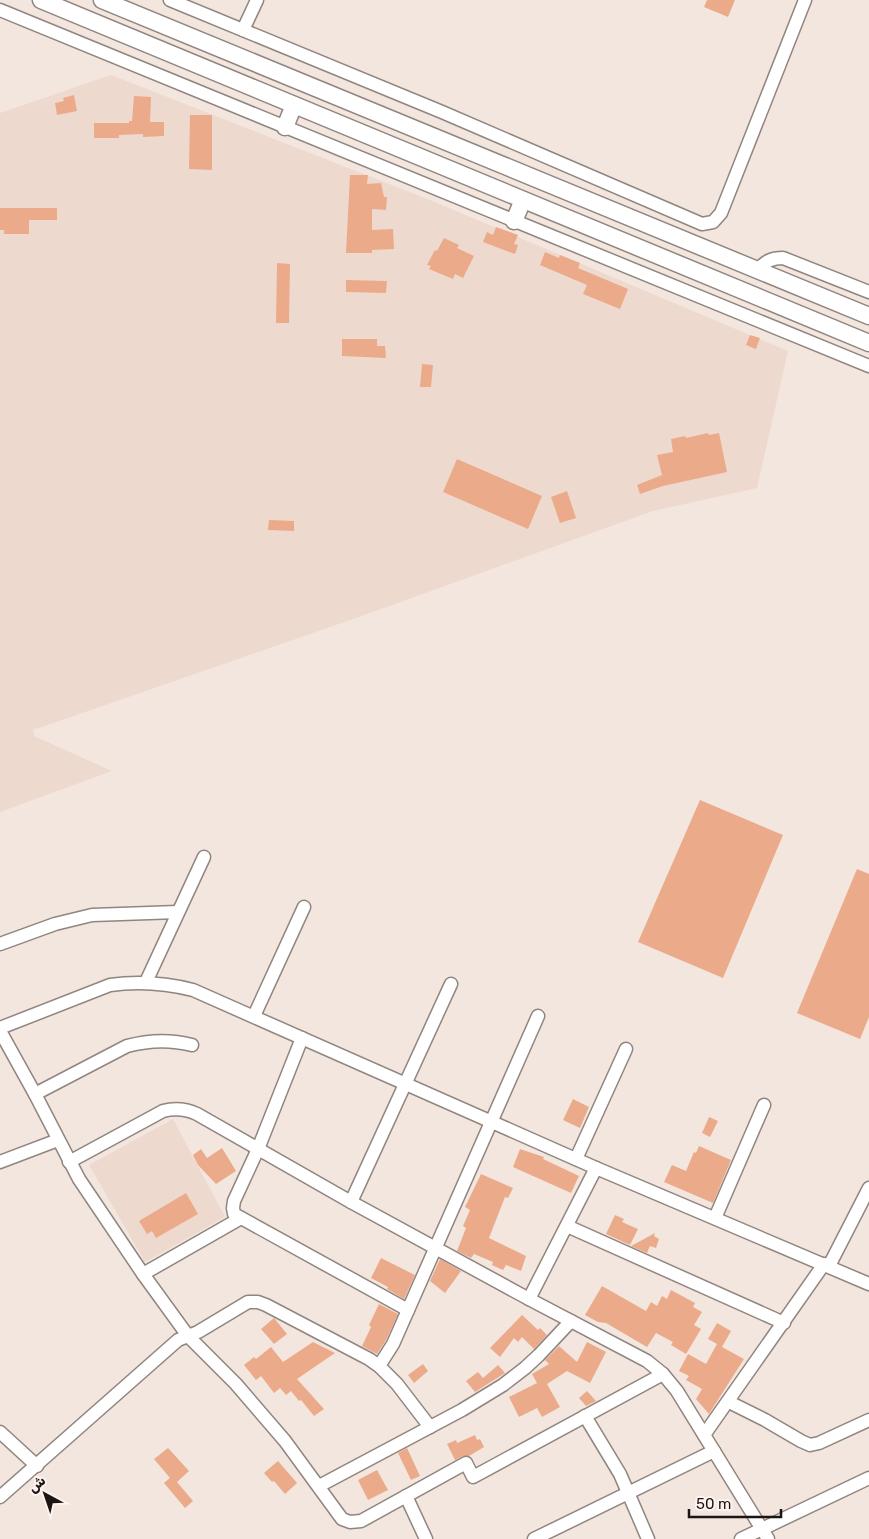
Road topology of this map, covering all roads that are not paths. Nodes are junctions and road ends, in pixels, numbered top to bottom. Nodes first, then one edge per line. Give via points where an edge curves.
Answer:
1 (41, 0) edge
2 (102, 0) edge
3 (170, 0) edge
4 (257, 0) edge
5 (805, 0) edge
6 (0, 10) edge
7 (244, 30) junction
8 (294, 105) junction
9 (285, 127) junction
10 (523, 200) junction
11 (514, 221) junction
12 (758, 270) junction
13 (869, 292) edge
14 (869, 316) edge
15 (869, 343) edge
16 (869, 366) edge
17 (204, 857) dead end
18 (304, 907) dead end
19 (178, 912) junction
20 (0, 944) edge
21 (146, 982) junction
22 (451, 984) dead end
23 (254, 1016) junction
24 (538, 1016) dead end
25 (0, 1030) edge
26 (302, 1038) junction
27 (192, 1045) dead end
28 (626, 1049) dead end
29 (405, 1084) junction
30 (36, 1094) junction
31 (764, 1105) dead end
32 (492, 1122) junction
33 (58, 1140) junction
34 (258, 1149) junction
35 (576, 1159) junction
36 (0, 1162) edge
37 (69, 1162) junction
38 (596, 1168) junction
39 (869, 1188) edge
40 (351, 1202) junction
41 (241, 1218) junction
42 (715, 1218) junction
43 (566, 1226) junction
44 (436, 1248) junction
45 (826, 1265) junction
46 (143, 1274) junction
47 (869, 1284) edge
48 (529, 1300) junction
49 (408, 1310) junction
50 (571, 1321) junction
51 (784, 1323) junction
52 (188, 1336) junction
53 (379, 1366) junction
54 (663, 1374) junction
55 (728, 1402) junction
56 (585, 1416) junction
57 (869, 1420) edge
58 (430, 1427) junction
59 (0, 1432) edge
60 (704, 1435) junction
61 (714, 1451) junction
62 (37, 1466) junction
63 (869, 1478) edge
64 (319, 1486) junction
65 (629, 1493) junction
66 (406, 1496) junction
67 (0, 1497) edge
68 (765, 1534) edge
69 (426, 1539) edge
70 (534, 1539) edge
71 (648, 1539) edge
72 (742, 1539) edge

1 - 8 main road
2 - 12 main road
3 - 7 street
4 - 7 street
5 - 7 street via 721,213 707,224
6 - 9 street
8 - 9 main road
8 - 10 main road
9 - 11 street
10 - 11 main road
10 - 15 main road
11 - 16 street
12 - 13 street via 771,259 783,258
12 - 14 main road
17 - 19 street
18 - 23 street
19 - 20 street via 92,915
19 - 21 street
21 - 23 street via 193,990
21 - 25 street via 110,985
22 - 29 street
23 - 26 street
24 - 32 street
25 - 30 street
26 - 29 street
26 - 34 street
27 - 30 street via 165,1040 127,1046
28 - 35 street
29 - 32 street
29 - 40 street
30 - 33 street
31 - 42 street
32 - 35 street
32 - 44 street
33 - 36 street
33 - 37 street
34 - 37 street via 197,1114 170,1109
34 - 40 street
34 - 41 street via 234,1201 234,1214
35 - 38 street
37 - 46 street
38 - 42 street
38 - 43 street
39 - 45 street
40 - 44 street
41 - 46 street
41 - 49 street
42 - 45 street
43 - 48 street
43 - 51 street
44 - 48 street
44 - 49 street
45 - 47 street
45 - 51 street
46 - 52 street
48 - 50 street
49 - 53 street
50 - 54 street via 639,1356
50 - 58 street via 515,1377
51 - 55 street
52 - 53 street via 248,1302 258,1302
52 - 62 street via 178,1340
52 - 64 street via 260,1411
53 - 58 street
54 - 56 street
54 - 60 street
55 - 57 street via 810,1445
55 - 60 street
56 - 65 street
56 - 66 street via 473,1477 466,1463
58 - 64 street
59 - 62 street
60 - 61 street
61 - 65 street
61 - 68 street
62 - 67 street
63 - 68 street
64 - 66 street via 339,1516 350,1522 361,1521
65 - 70 street
65 - 71 street
66 - 69 street
68 - 72 street

